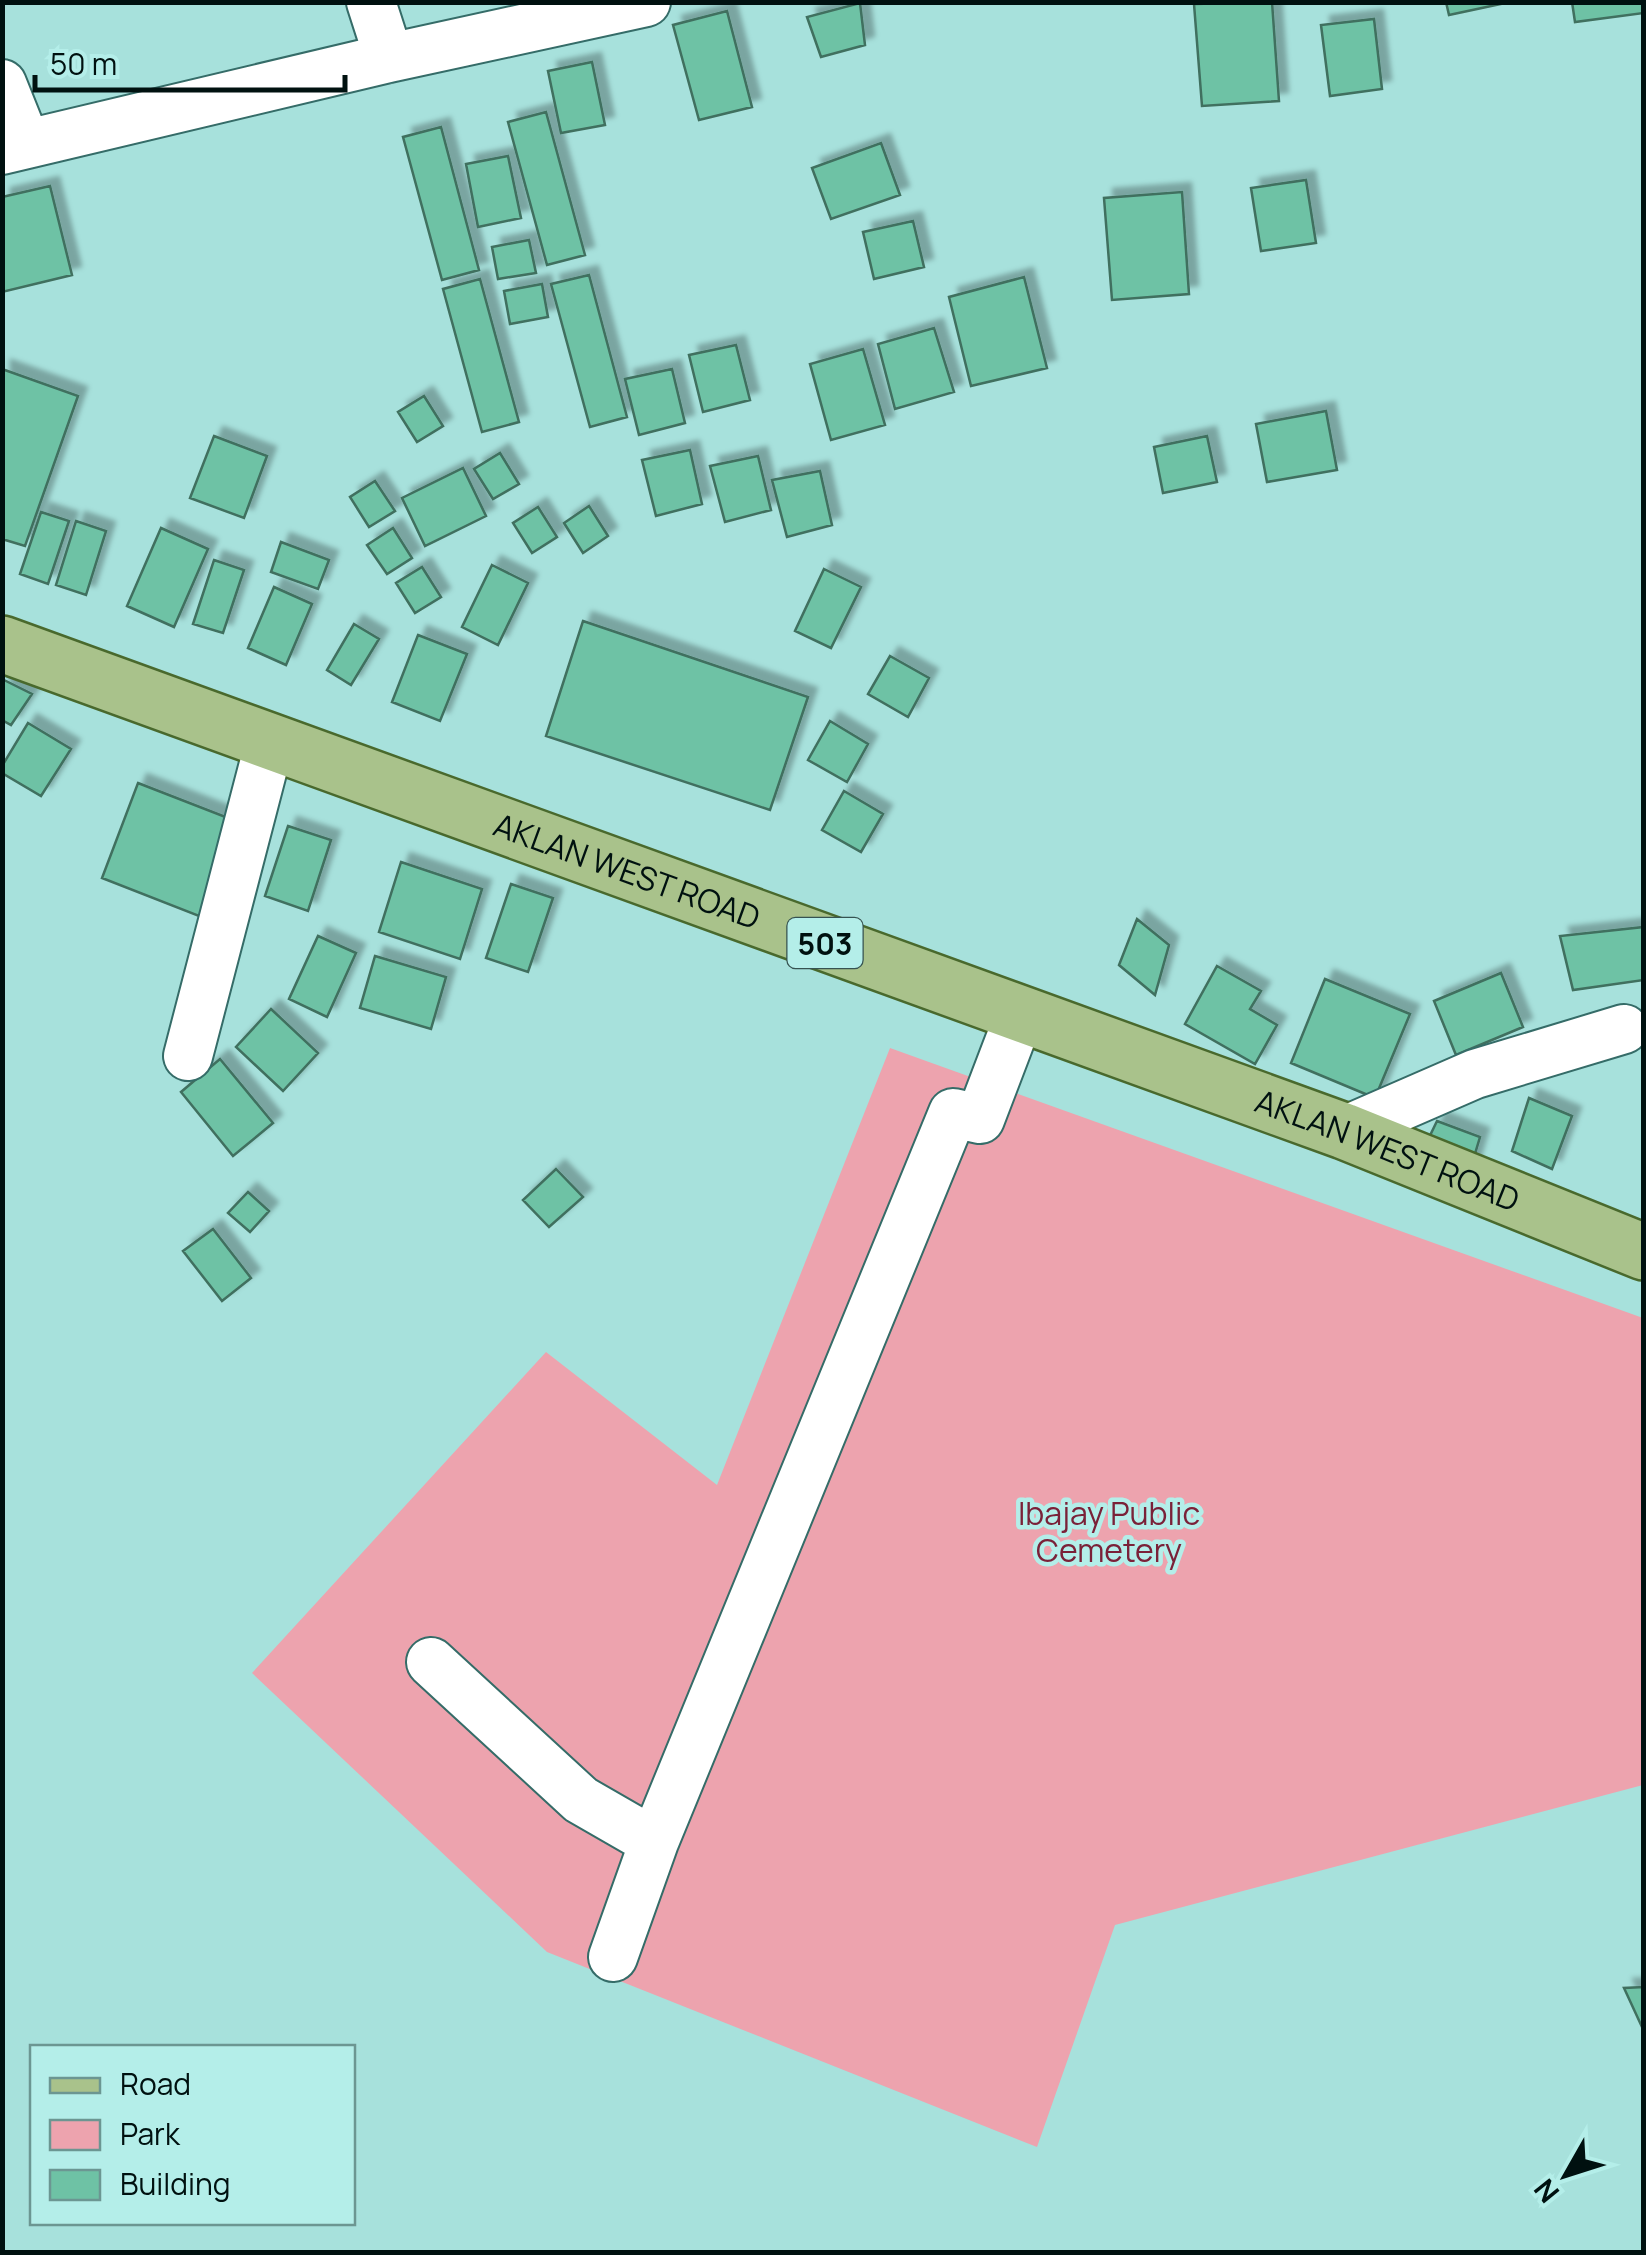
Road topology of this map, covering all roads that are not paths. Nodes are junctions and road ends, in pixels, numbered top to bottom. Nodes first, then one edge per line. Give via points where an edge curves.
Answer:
1 (371, 2) edge
2 (646, 2) edge
3 (389, 58) junction
4 (2, 84) edge
5 (14, 147) edge
6 (2, 644) edge
7 (270, 741) junction
8 (1020, 1014) junction
9 (1624, 1029) dead end
10 (188, 1056) dead end
11 (1344, 1132) junction
12 (1644, 1252) edge
13 (432, 1662) dead end
14 (654, 1842) junction
15 (612, 1958) dead end

1 - 3 street
2 - 3 street
3 - 5 street
4 - 5 street
6 - 7 main road, AKLAN WEST ROAD / 503
7 - 8 main road, AKLAN WEST ROAD / 503
7 - 10 street
8 - 11 main road, AKLAN WEST ROAD / 503
8 - 14 street via 980,1119 953,1113
9 - 11 street via 1474,1074
11 - 12 main road, AKLAN WEST ROAD / 503
13 - 14 street via 581,1800
14 - 15 street

